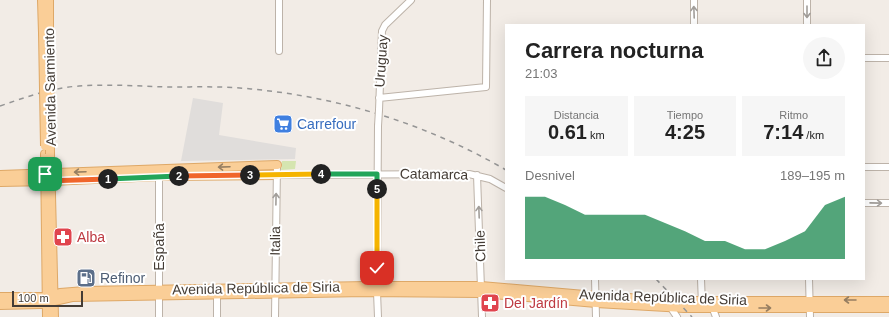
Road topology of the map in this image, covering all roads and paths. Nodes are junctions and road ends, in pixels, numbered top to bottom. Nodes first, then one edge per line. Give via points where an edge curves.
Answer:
1 (42, 0) edge
2 (49, 0) edge
3 (279, 0) edge
4 (410, 0) edge
5 (487, 0) edge
6 (694, 0) edge
7 (807, 0) edge
8 (694, 24) edge
9 (807, 24) edge
10 (46, 33) junction
11 (280, 52) dead end
12 (865, 58) edge
13 (889, 58) edge
14 (379, 98) junction
15 (48, 156) junction
16 (277, 165) joint
17 (865, 167) edge
18 (889, 167) edge
19 (66, 172) junction
20 (159, 172) junction
21 (32, 174) junction
22 (377, 174) junction
23 (0, 175) edge
24 (276, 175) junction
25 (477, 175) junction
26 (48, 177) junction
27 (0, 182) edge
28 (505, 187) edge
29 (865, 203) edge
30 (889, 203) edge
31 (50, 278) junction
32 (595, 280) edge
33 (701, 280) edge
34 (809, 280) edge
35 (481, 289) junction
36 (372, 290) junction
37 (274, 291) junction
38 (159, 293) junction
39 (73, 294) junction
40 (217, 295) junction
41 (0, 297) edge
42 (50, 299) junction
43 (596, 300) junction
44 (30, 301) junction
45 (889, 301) edge
46 (668, 304) junction
47 (702, 304) junction
48 (809, 304) junction
49 (0, 305) edge
50 (713, 308) junction
51 (889, 308) edge
52 (51, 316) edge
53 (159, 317) edge
54 (217, 317) edge
55 (274, 317) edge
56 (378, 317) edge
57 (482, 317) edge
58 (596, 317) edge
59 (677, 317) edge
60 (716, 317) edge
61 (810, 317) edge

1 - 10 main road, Avenida Sarmiento
2 - 10 main road, Avenida Sarmiento
3 - 11 street
4 - 14 street, Uruguay via 382,31
5 - 14 street via 486,87
8 -> 6 street
7 -> 9 street
10 - 15 main road, Avenida Sarmiento, bridge
12 - 13 street
14 - 22 street, Uruguay, bridge
15 - 19 main road via 54,167
15 - 21 main road via 40,170
15 - 26 main road, Avenida Sarmiento
16 -> 20 main road, Catamarca
16 - 24 street, Italia
17 - 18 street
20 -> 19 main road, Catamarca
19 - 26 main road, Catamarca
20 - 24 main road, Catamarca
20 - 26 main road, Catamarca via 119,179
20 - 38 street, España
21 - 23 main road, Catamarca
21 - 26 main road, Catamarca
22 - 24 street, Catamarca
22 - 25 street, Catamarca
22 - 36 street via 377,268
37 -> 24 street, Italia
25 - 28 street, Catamarca
35 -> 25 street, Chile
26 - 27 main road, Catamarca
26 - 31 main road, Avenida Sarmiento
29 -> 30 street
31 - 39 main road
31 - 42 main road, Avenida Sarmiento
31 - 44 main road via 41,292
32 - 43 street
33 - 47 street
34 - 48 street
35 - 36 main road, Avenida República de Siria
35 - 36 main road, Avenida República de Siria
35 - 43 main road, Avenida República de Siria
35 - 57 street, Chile
36 - 37 main road, Avenida República de Siria
36 - 56 street
37 - 38 main road, Avenida República de Siria
37 - 40 main road, Avenida República de Siria
37 - 55 street, Italia
38 - 39 main road, Avenida República de Siria
38 - 40 main road, Avenida República de Siria
38 - 53 street, España
39 - 42 main road, Avenida República de Siria
39 - 52 main road via 59,304
40 - 54 street
41 - 44 main road
42 - 44 main road, Avenida República de Siria
42 - 52 main road, Avenida Sarmiento
43 - 46 main road, Avenida República de Siria
43 - 58 street
44 - 49 main road
44 - 52 main road
45 -> 48 main road, Avenida República de Siria
46 - 47 main road, Avenida República de Siria
46 - 59 street
47 - 48 main road, Avenida República de Siria
47 - 50 main road, Avenida República de Siria
50 -> 48 main road, Avenida República de Siria
48 - 51 main road, Avenida República de Siria
48 - 61 street
50 - 60 street

